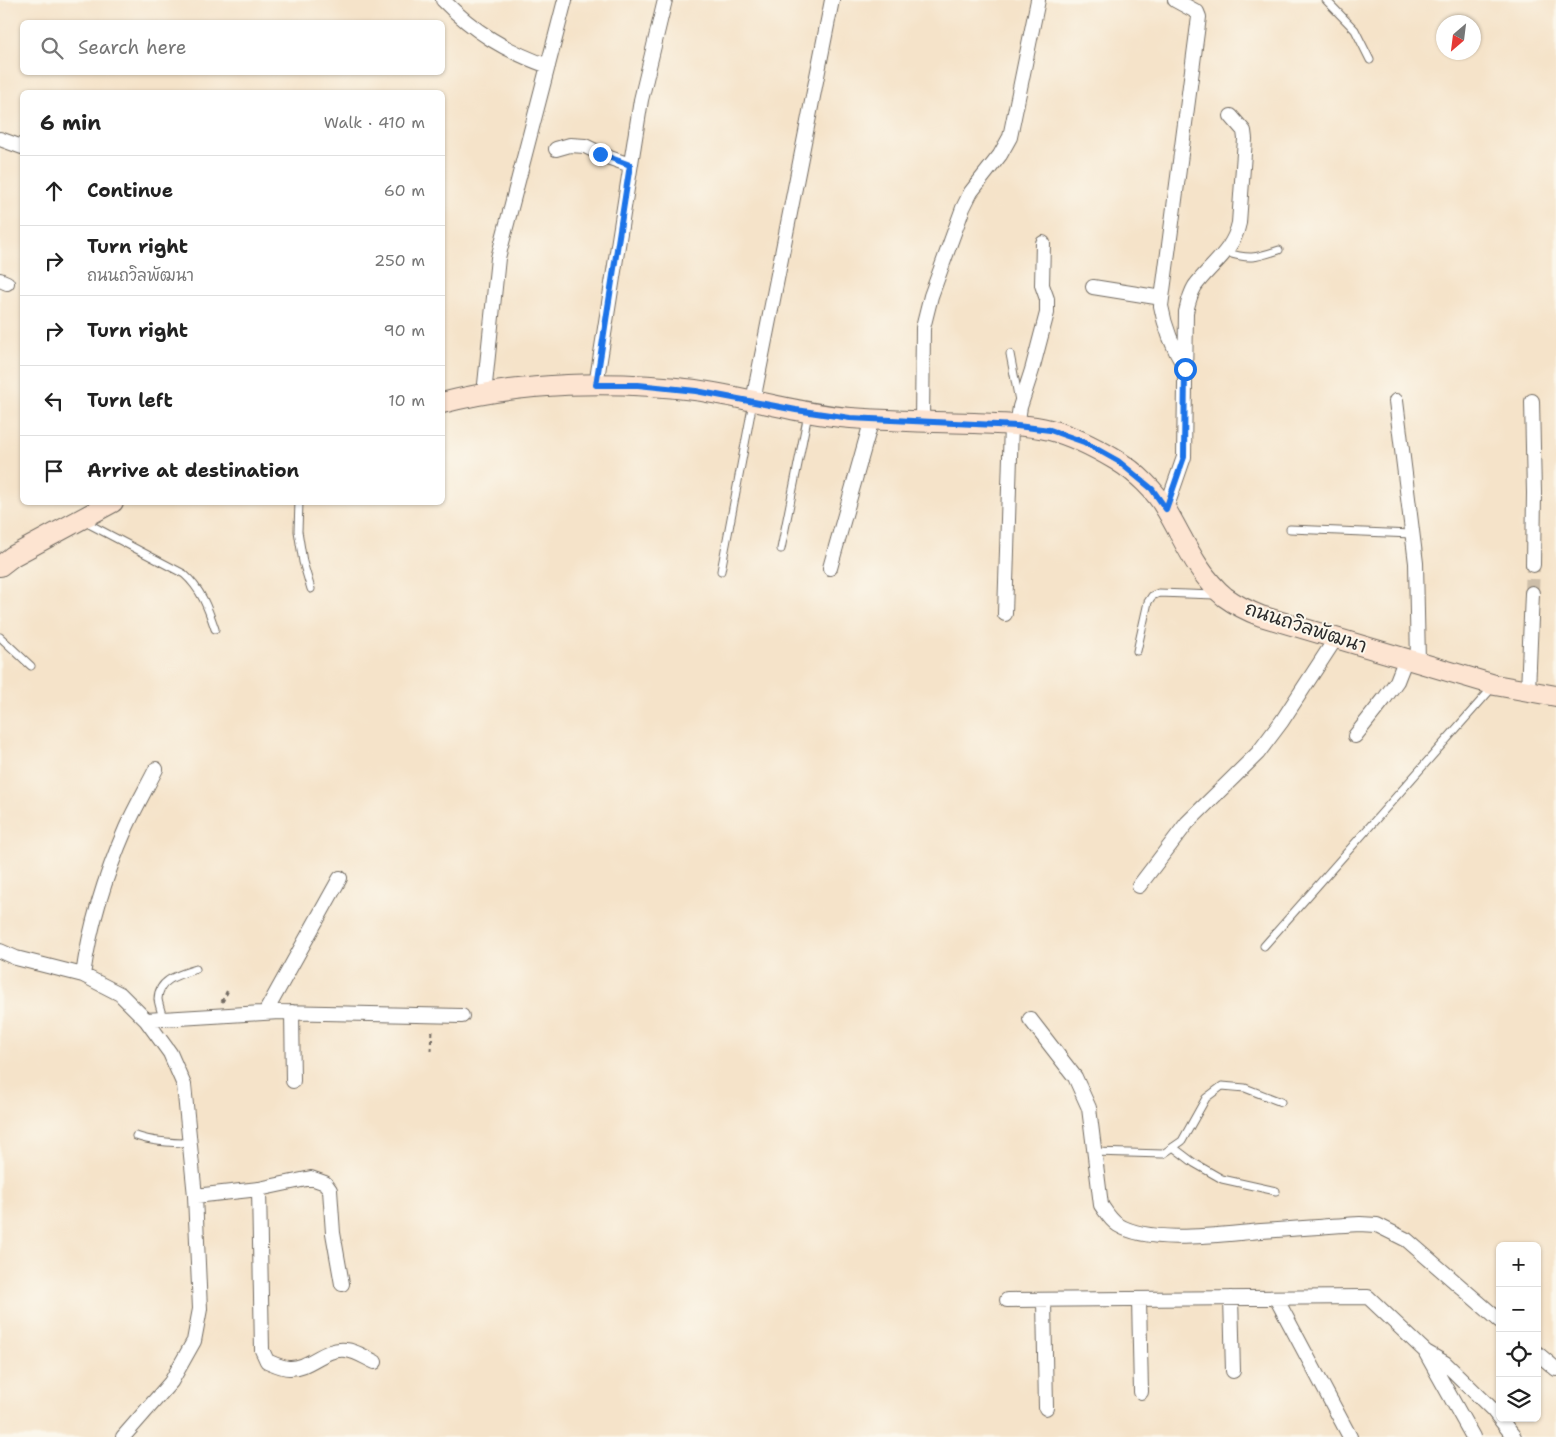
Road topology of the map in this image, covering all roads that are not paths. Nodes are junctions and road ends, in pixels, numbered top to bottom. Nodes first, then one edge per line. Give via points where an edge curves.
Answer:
1 (442, 0) edge
2 (566, 0) edge
3 (665, 0) edge
4 (832, 0) edge
5 (1038, 0) edge
6 (1175, 0) edge
7 (1326, 0) edge
8 (1370, 60) dead end
9 (548, 66) junction
10 (1231, 116) dead end
11 (0, 139) edge
12 (20, 146) edge
13 (556, 149) dead end
14 (630, 165) junction
15 (1043, 243) dead end
16 (1279, 250) dead end
17 (1225, 252) junction
18 (1093, 287) dead end
19 (1162, 298) junction
20 (1010, 354) dead end
21 (1185, 369) junction
22 (596, 385) junction
23 (484, 394) junction
24 (1532, 400) dead end
25 (753, 401) junction
26 (1396, 401) dead end
27 (445, 402) edge
28 (808, 412) junction
29 (872, 419) junction
30 (1016, 419) junction
31 (922, 421) junction
32 (107, 505) edge
33 (299, 505) edge
34 (1166, 509) junction
35 (80, 519) junction
36 (1290, 529) dead end
37 (1412, 534) junction
38 (781, 549) dead end
39 (1533, 565) tunnel mouth
40 (0, 566) edge
41 (830, 568) dead end
42 (721, 571) dead end
43 (311, 589) dead end
44 (1532, 593) tunnel mouth
45 (1223, 595) junction
46 (1005, 614) dead end
47 (215, 629) dead end
48 (0, 638) edge
49 (1336, 638) junction
50 (1137, 651) dead end
51 (1412, 660) junction
52 (32, 666) dead end
53 (1495, 684) junction
54 (1528, 691) junction
55 (1556, 696) edge
56 (1355, 736) dead end
57 (156, 769) dead end
58 (340, 878) dead end
59 (1139, 886) dead end
60 (1264, 946) dead end
61 (0, 951) edge
62 (196, 969) dead end
63 (82, 975) junction
64 (292, 1012) junction
65 (265, 1013) junction
66 (462, 1016) dead end
67 (163, 1019) junction
68 (1030, 1019) dead end
69 (146, 1020) junction
70 (293, 1081) dead end
71 (1281, 1102) dead end
72 (136, 1136) dead end
73 (190, 1143) junction
74 (1173, 1146) junction
75 (1094, 1152) junction
76 (259, 1189) junction
77 (1276, 1191) dead end
78 (195, 1196) junction
79 (342, 1284) dead end
80 (1231, 1298) junction
81 (1276, 1298) junction
82 (1139, 1299) junction
83 (1007, 1300) dead end
84 (1044, 1300) junction
85 (1496, 1318) edge
86 (1426, 1352) junction
87 (1541, 1356) edge
88 (375, 1362) dead end
89 (1556, 1369) edge
90 (1233, 1371) dead end
91 (1141, 1392) dead end
92 (1046, 1408) dead end
93 (123, 1437) edge
94 (1350, 1437) edge
95 (1473, 1437) edge
96 (1514, 1437) edge

1 - 9 street via 476,30 521,56
2 - 9 street
3 - 14 street via 641,100
4 - 25 street
5 - 31 street via 1010,137 963,208 931,296 923,328
6 - 19 street via 1197,12 1199,22
7 - 8 lane via 1355,30
9 - 23 street via 498,258
10 - 17 street via 1244,131 1246,139 1239,224 1236,237
11 - 12 street
13 - 14 street via 570,145 585,146
14 - 22 street
15 - 30 street via 1042,285 1047,313
16 - 17 lane via 1255,258
17 - 21 street via 1189,298
18 - 19 street
19 - 21 street via 1164,325
20 - 30 lane
21 - 34 street via 1184,457
22 - 23 street, ถนนถวิลพัฒนา via 544,386
22 - 25 street, ถนนถวิลพัฒนา via 638,385
23 - 27 street, ถนนถวิลพัฒนา
24 - 39 street
25 - 28 street, ถนนถวิลพัฒนา
25 - 42 lane
26 - 37 street
28 - 29 street, ถนนถวิลพัฒนา
28 - 38 lane
29 - 31 street, ถนนถวิลพัฒนา
29 - 41 street
30 - 31 street, ถนนถวิลพัฒนา
30 - 34 street, ถนนถวิลพัฒนา via 1075,439 1118,461 1152,489
30 - 46 street
32 - 35 street
33 - 43 lane via 298,531
34 - 45 street, ถนนถวิลพัฒนา via 1204,575
35 - 40 street
35 - 47 lane via 194,582 207,604
36 - 37 lane
37 - 51 street via 1416,563
44 - 54 street
45 - 49 street, ถนนถวิลพัฒนา via 1261,616
45 - 50 lane via 1159,593 1152,596
48 - 52 lane
49 - 51 street, ถนนถวิลพัฒนา
49 - 59 street via 1264,745 1187,823
51 - 53 street, ถนนถวิลพัฒนา
51 - 56 street
53 - 54 street, ถนนถวิลพัฒนา
53 - 60 lane
54 - 55 street, ถนนถวิลพัฒนา
57 - 63 street via 126,828 99,900
58 - 65 street
61 - 63 street
62 - 67 lane via 171,976 159,990
63 - 69 street via 120,994
64 - 65 street
64 - 66 street
64 - 70 street
65 - 67 street
67 - 69 street
68 - 75 street via 1075,1077 1088,1108
69 - 73 street via 170,1053 184,1085
71 - 74 lane via 1246,1088 1222,1086 1206,1098 1182,1141
72 - 73 lane via 146,1140
73 - 78 street
74 - 75 lane via 1163,1154
74 - 77 lane via 1222,1179
75 - 85 street via 1101,1205 1118,1225 1130,1230 1151,1235 1194,1236 1377,1225 1407,1240
76 - 78 street
76 - 79 street via 311,1178 325,1183 330,1190
76 - 88 street via 262,1350 267,1361 291,1368 331,1351 346,1350
78 - 93 street via 200,1309 194,1341 171,1382
80 - 81 street
80 - 82 street
80 - 90 street
81 - 86 street via 1368,1297
81 - 94 street
82 - 84 street
82 - 91 street
83 - 84 street
84 - 92 street
86 - 95 street
86 - 96 street via 1445,1363 1493,1410
87 - 89 street

